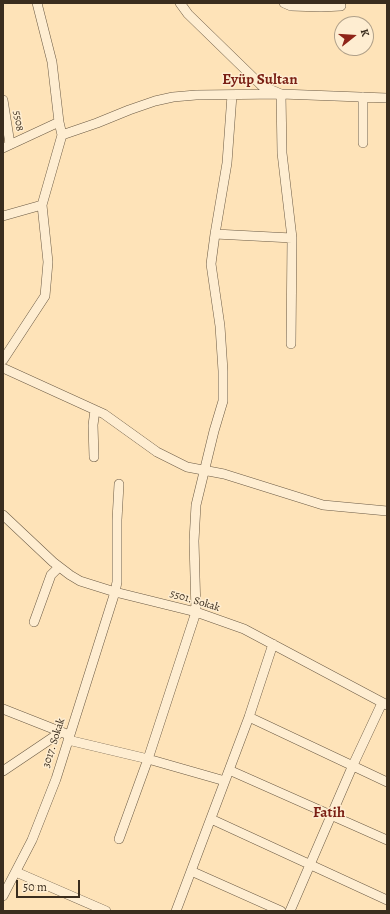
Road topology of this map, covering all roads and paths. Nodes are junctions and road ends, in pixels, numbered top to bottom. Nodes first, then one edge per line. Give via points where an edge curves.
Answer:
1 (38, 3) edge
2 (180, 3) edge
3 (284, 3) edge
4 (341, 6) dead end
5 (281, 94) junction
6 (232, 95) junction
7 (363, 97) junction
8 (387, 98) edge
9 (3, 100) edge
10 (59, 122) junction
11 (62, 135) junction
12 (363, 143) dead end
13 (6, 146) edge
14 (42, 205) junction
15 (3, 216) edge
16 (215, 234) junction
17 (292, 238) junction
18 (291, 344) dead end
19 (3, 360) edge
20 (3, 368) edge
21 (95, 410) junction
22 (94, 457) dead end
23 (204, 470) junction
24 (120, 484) dead end
25 (387, 511) edge
26 (3, 515) edge
27 (59, 567) junction
28 (115, 592) junction
29 (196, 612) junction
30 (34, 622) dead end
31 (273, 644) junction
32 (385, 704) edge
33 (3, 709) edge
34 (249, 717) junction
35 (66, 736) junction
36 (148, 759) junction
37 (353, 765) junction
38 (230, 770) junction
39 (3, 771) edge
40 (225, 781) junction
41 (387, 782) edge
42 (332, 816) junction
43 (211, 819) junction
44 (119, 839) dead end
45 (387, 840) edge
46 (310, 864) junction
47 (191, 871) junction
48 (16, 872) junction
49 (3, 896) edge
50 (387, 900) edge
51 (106, 911) edge
52 (176, 911) edge
53 (281, 911) edge
54 (290, 911) edge

1 - 10 street via 52,62
2 - 5 street via 188,14 262,86
3 - 4 street via 291,6
5 - 6 street
5 - 7 street
5 - 17 street via 282,152
6 - 11 street via 196,95 155,101
6 - 16 street via 227,163
7 - 8 street
7 - 12 street
9 - 13 street, 5508
10 - 11 street
10 - 13 street
11 - 14 street
14 - 15 street
14 - 19 street via 48,262 46,296
16 - 17 street
16 - 23 street via 212,264 220,326 223,401
17 - 18 street
20 - 21 street
21 - 22 street
21 - 23 street via 157,452 187,467
23 - 25 street via 323,505
23 - 29 street via 196,505
24 - 28 street, 3017. Sokak via 117,520 118,582
26 - 27 street, 5501. Sokak
27 - 28 street, 5501. Sokak via 80,581
27 - 30 street via 51,575
28 - 29 street, 5501. Sokak
28 - 35 street, 3017. Sokak
29 - 31 street, 5501. Sokak via 244,629
29 - 36 street
31 - 32 street, 5501. Sokak
31 - 34 street
32 - 37 street
33 - 35 street
34 - 37 street
34 - 38 street
35 - 36 street
35 - 39 street
35 - 48 street, 3017. Sokak via 56,779 32,840
36 - 40 street
36 - 44 street
37 - 41 street
37 - 42 street
38 - 40 street
38 - 42 street
40 - 43 street
42 - 45 street
42 - 46 street
43 - 46 street
43 - 47 street
46 - 50 street
46 - 54 street
47 - 52 street
47 - 53 street
48 - 49 street, 3017. Sokak
48 - 51 street

